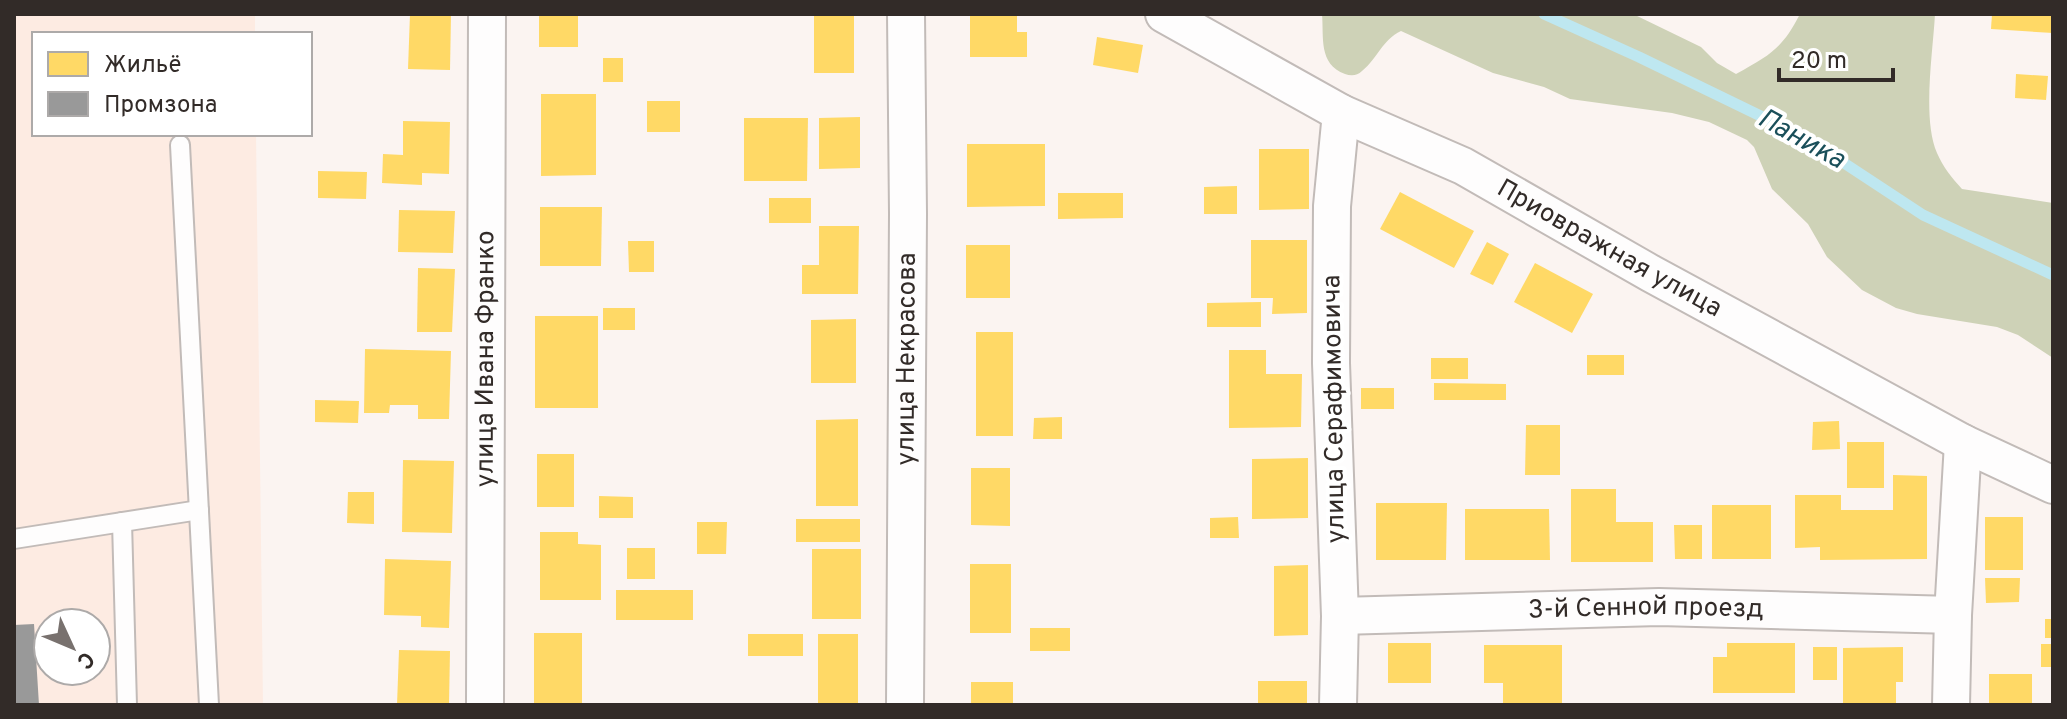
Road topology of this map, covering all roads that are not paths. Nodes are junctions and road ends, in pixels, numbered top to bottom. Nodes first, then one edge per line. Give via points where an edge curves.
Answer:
1 (487, 14) edge
2 (906, 14) edge
3 (1164, 14) edge
4 (1341, 113) junction
5 (180, 145) dead end
6 (1963, 443) junction
7 (2053, 485) edge
8 (199, 510) junction
9 (122, 522) junction
10 (14, 539) edge
11 (1953, 615) junction
12 (1340, 616) junction
13 (127, 705) edge
14 (209, 705) edge
15 (485, 705) edge
16 (905, 705) edge
17 (1338, 705) edge
18 (1951, 705) edge

1 - 15 street, улица Ивана Франко
2 - 16 street, улица Некрасова
3 - 4 street, Приовражная улица
4 - 6 street, Приовражная улица via 1463,166
4 - 12 street, улица Серафимовича via 1332,206 1331,363
5 - 8 lane
6 - 7 street, Приовражная улица
6 - 11 street
8 - 9 lane
8 - 14 lane
9 - 10 lane
9 - 13 lane
11 - 12 street, 3-й Сенной проезд via 1659,607
11 - 18 street
12 - 17 street, улица Серафимовича

